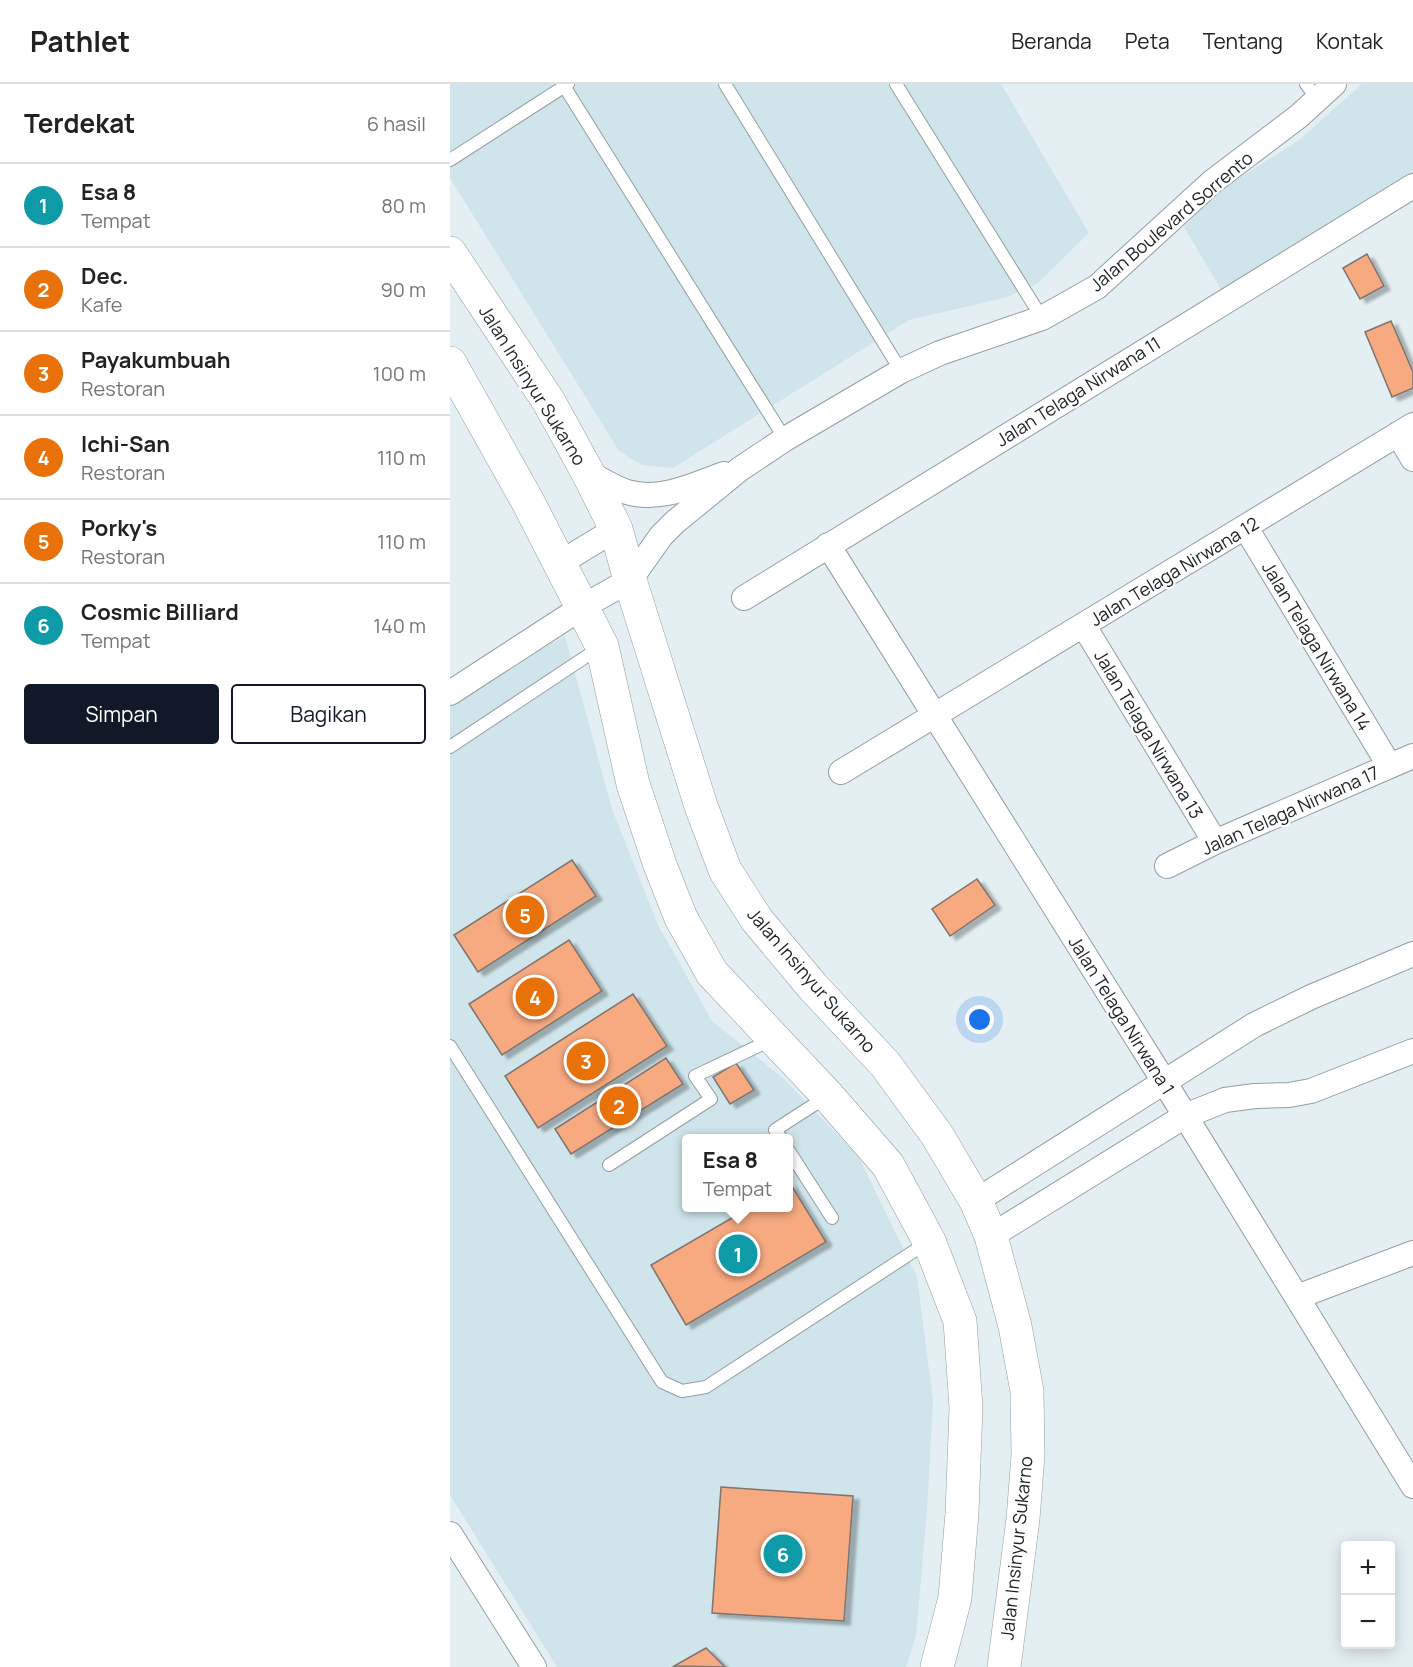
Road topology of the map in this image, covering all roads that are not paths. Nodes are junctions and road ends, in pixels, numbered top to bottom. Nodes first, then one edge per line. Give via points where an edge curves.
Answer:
1 (725, 84) edge
2 (896, 84) edge
3 (566, 85) edge
4 (1319, 89) edge
5 (450, 160) edge
6 (1413, 186) edge
7 (450, 253) edge
8 (1042, 318) junction
9 (450, 363) edge
10 (901, 371) junction
11 (1406, 430) edge
12 (785, 439) junction
13 (1413, 459) edge
14 (740, 469) junction
15 (588, 473) junction
16 (1246, 528) junction
17 (616, 529) junction
18 (828, 545) junction
19 (560, 563) junction
20 (630, 580) junction
21 (744, 598) dead end
22 (584, 606) junction
23 (1084, 626) junction
24 (602, 646) junction
25 (450, 693) edge
26 (934, 715) junction
27 (450, 747) edge
28 (1413, 756) edge
29 (1389, 765) junction
30 (841, 772) dead end
31 (1215, 842) junction
32 (1167, 866) dead end
33 (1413, 954) edge
34 (773, 1040) junction
35 (450, 1046) edge
36 (1413, 1051) edge
37 (1164, 1083) junction
38 (828, 1096) junction
39 (1185, 1116) junction
40 (778, 1134) edge
41 (793, 1157) edge
42 (609, 1165) dead end
43 (976, 1202) junction
44 (832, 1218) dead end
45 (991, 1236) junction
46 (929, 1241) junction
47 (1413, 1253) edge
48 (1297, 1297) junction
49 (1413, 1486) edge
50 (450, 1534) edge
51 (534, 1667) edge
52 (937, 1667) edge
53 (1004, 1667) edge

1 - 10 lane
2 - 8 lane
3 - 5 lane
3 - 12 lane
4 - 8 street, Jalan Boulevard Sorrento via 1299,116 1212,182 1097,287
6 - 18 street, Jalan Telaga Nirwana 11
7 - 15 main road, Jalan Insinyur Sukarno via 549,402
8 - 10 street, Jalan Boulevard Sorrento via 940,352
9 - 19 main road
10 - 12 street, Jalan Boulevard Sorrento
11 - 13 street
11 - 16 street, Jalan Telaga Nirwana 12
12 - 14 street, Jalan Boulevard Sorrento
14 - 15 street, Jalan Boulevard Sorrento via 656,496 626,491
14 - 20 street, Jalan Boulevard Sorrento via 661,536
15 - 17 main road, Jalan Insinyur Sukarno
16 - 23 street, Jalan Telaga Nirwana 12
16 - 29 street, Jalan Telaga Nirwana 14
17 - 19 street
17 - 20 main road, Jalan Insinyur Sukarno
18 - 21 street, Jalan Telaga Nirwana 11
18 - 26 street, Jalan Telaga Nirwana 1
19 - 22 main road
20 - 22 street
20 - 43 main road, Jalan Insinyur Sukarno via 725,870 757,920 885,1064 938,1135
22 - 24 main road
22 - 25 street
23 - 26 street, Jalan Telaga Nirwana 12
23 - 31 street, Jalan Telaga Nirwana 13
24 - 27 lane
24 - 34 main road via 633,783 681,918 712,973
26 - 30 street, Jalan Telaga Nirwana 12
26 - 37 street, Jalan Telaga Nirwana 1
28 - 29 street, Jalan Telaga Nirwana 17
29 - 31 street, Jalan Telaga Nirwana 17
31 - 32 street, Jalan Telaga Nirwana 17
33 - 37 street via 1254,1025
34 - 38 main road
34 - 42 lane via 695,1076 711,1099
35 - 46 lane via 662,1382 682,1391 705,1388
36 - 39 street via 1311,1091 1225,1100
37 - 39 street, Jalan Telaga Nirwana 1
37 - 43 street
38 - 40 lane via 775,1130
38 - 46 main road via 888,1165
39 - 45 street
39 - 48 street, Jalan Telaga Nirwana 1
41 - 44 lane
43 - 45 main road, Jalan Insinyur Sukarno
45 - 53 main road, Jalan Insinyur Sukarno via 1015,1326 1027,1391 1023,1519
46 - 52 main road via 960,1322 966,1408 956,1598
47 - 48 street
48 - 49 street, Jalan Telaga Nirwana 1
50 - 51 street

